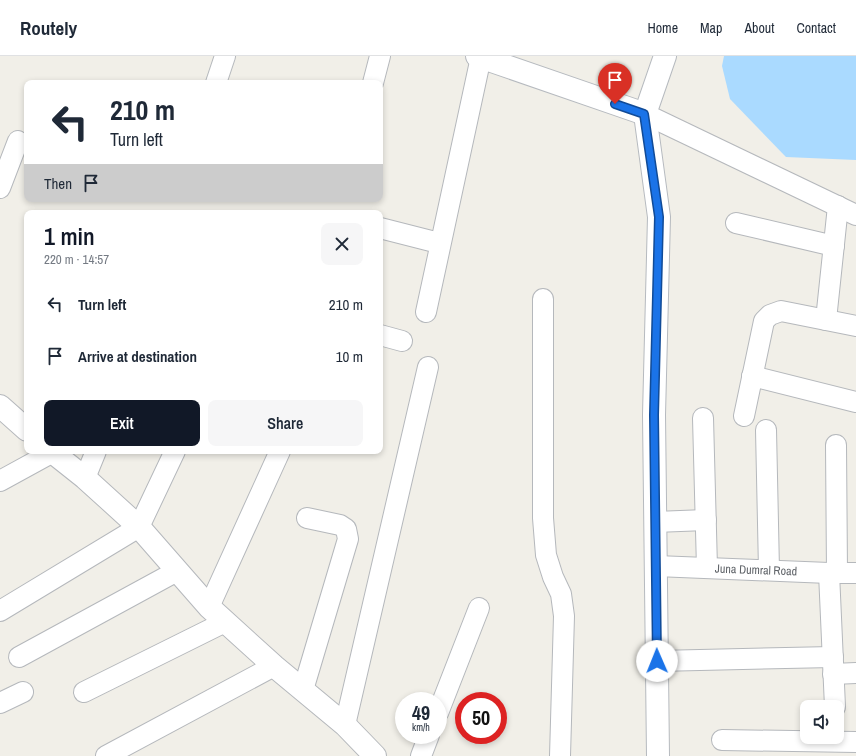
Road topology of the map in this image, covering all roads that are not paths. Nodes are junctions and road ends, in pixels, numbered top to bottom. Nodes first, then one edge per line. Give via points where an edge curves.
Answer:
1 (225, 56) edge
2 (380, 56) edge
3 (481, 56) edge
4 (665, 56) edge
5 (217, 80) edge
6 (374, 80) edge
7 (644, 114) junction
8 (18, 141) dead end
9 (0, 188) edge
10 (838, 206) junction
11 (856, 215) edge
12 (736, 223) dead end
13 (383, 229) edge
14 (431, 241) dead end
15 (834, 246) junction
16 (543, 299) dead end
17 (426, 312) dead end
18 (826, 320) junction
19 (856, 326) edge
20 (383, 336) edge
21 (402, 341) dead end
22 (428, 367) dead end
23 (752, 376) junction
24 (856, 402) edge
25 (0, 406) edge
26 (744, 416) dead end
27 (703, 418) dead end
28 (24, 427) edge
29 (766, 430) dead end
30 (836, 445) dead end
31 (48, 454) edge
32 (55, 454) edge
33 (95, 454) edge
34 (174, 454) edge
35 (279, 454) edge
36 (85, 478) junction
37 (0, 481) edge
38 (307, 518) dead end
39 (706, 520) junction
40 (655, 522) junction
41 (138, 527) junction
42 (656, 566) junction
43 (707, 568) junction
44 (769, 570) junction
45 (177, 571) junction
46 (841, 573) edge
47 (209, 607) junction
48 (479, 608) dead end
49 (0, 610) edge
50 (225, 622) junction
51 (19, 657) dead end
52 (657, 661) junction
53 (274, 666) junction
54 (833, 666) junction
55 (856, 673) edge
56 (302, 690) junction
57 (22, 692) dead end
58 (84, 692) dead end
59 (446, 692) edge
60 (835, 700) edge
61 (0, 703) edge
62 (345, 725) junction
63 (722, 740) dead end
64 (856, 742) edge
65 (426, 744) edge
66 (836, 745) edge
67 (369, 755) edge
68 (106, 756) edge
69 (421, 756) edge
70 (560, 756) edge
71 (658, 756) edge

1 - 5 street
2 - 6 street
3 - 7 main road
3 - 17 street
4 - 7 main road
7 - 10 street
7 - 40 main road via 659,217 654,415
8 - 9 street
10 - 11 street
10 - 15 street
12 - 15 street
13 - 14 street
15 - 18 street
16 - 70 street via 543,518 546,555 561,594 564,616
18 - 19 street
18 - 23 street via 781,311 770,315 764,321
20 - 21 street
22 - 62 street
23 - 24 street
23 - 26 street
25 - 28 main road
27 - 39 street
29 - 44 street
30 - 46 street
31 - 37 street
32 - 36 main road
33 - 36 street
34 - 41 street
35 - 47 street
36 - 41 main road
38 - 56 street via 340,525 346,529 348,539
39 - 40 street
39 - 43 street
40 - 42 main road
41 - 45 main road
41 - 49 street
42 - 43 street, Juna Dumral Road
42 - 52 main road
43 - 44 street, Juna Dumral Road
44 - 46 street, Juna Dumral Road
45 - 47 main road
45 - 51 street
46 - 54 street
47 - 50 main road
48 - 59 street
50 - 53 main road
50 - 58 street
52 - 54 street
52 - 71 main road
53 - 56 main road
53 - 68 street
54 - 55 street
54 - 60 street
56 - 62 main road
57 - 61 street
62 - 67 main road
63 - 66 street
64 - 66 street
65 - 69 street

